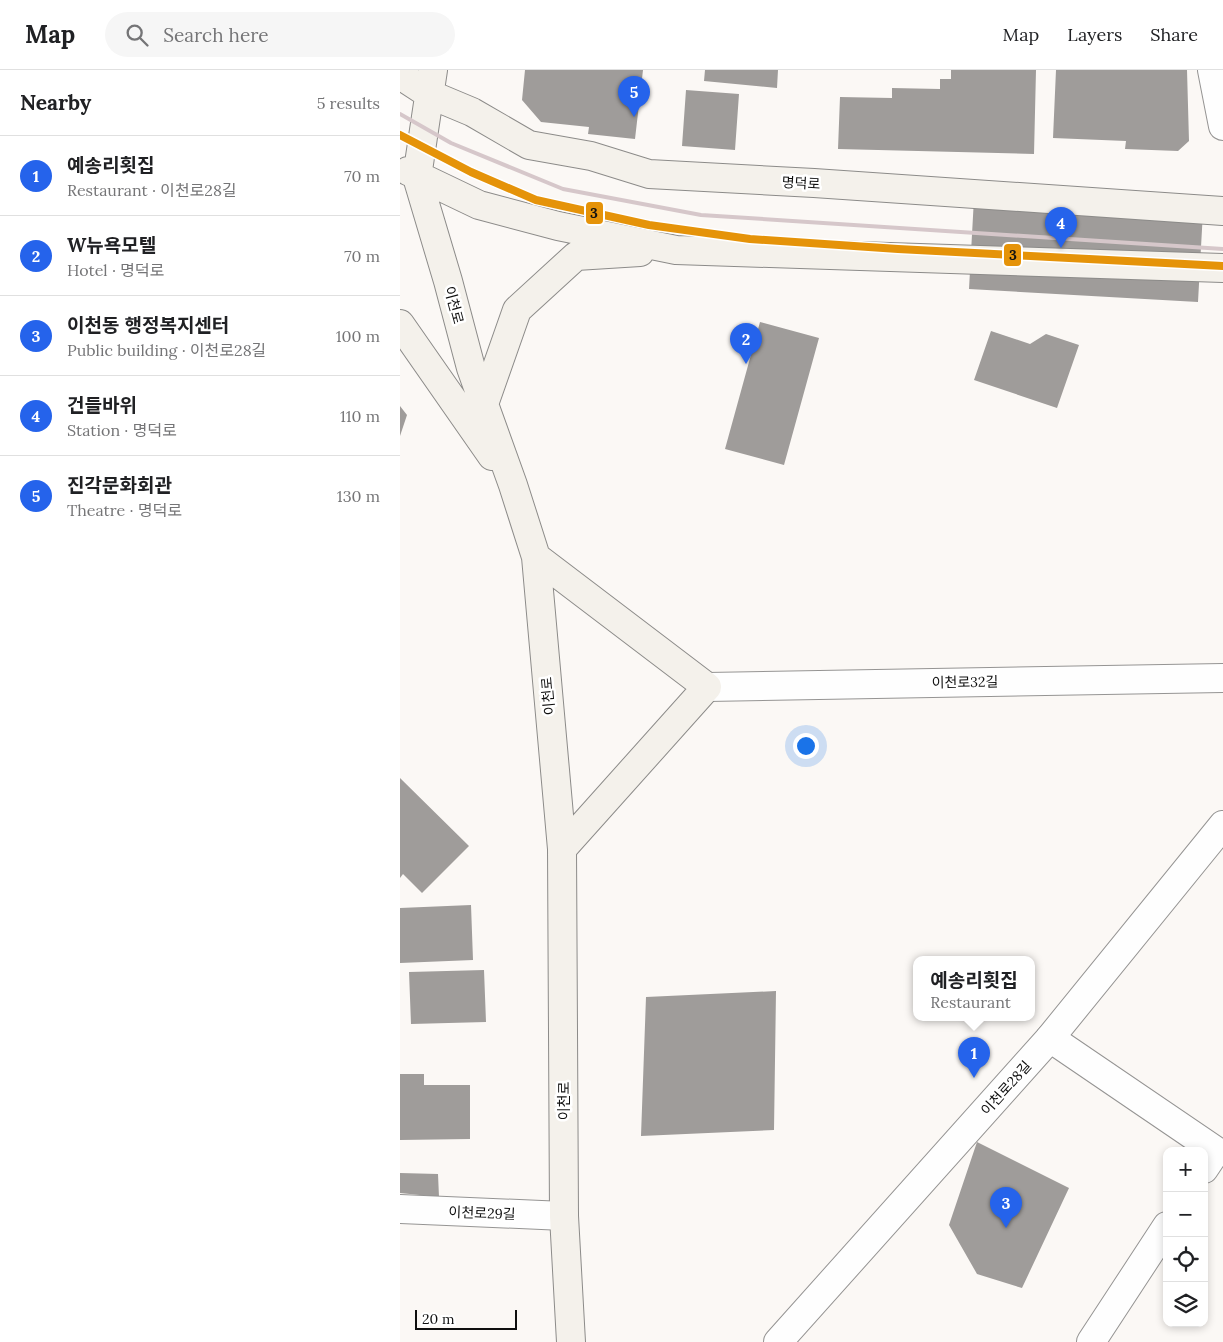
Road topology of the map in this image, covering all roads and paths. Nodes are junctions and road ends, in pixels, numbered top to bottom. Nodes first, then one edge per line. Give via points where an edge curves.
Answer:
1 (1212, 70) edge
2 (400, 76) edge
3 (431, 82) edge
4 (1223, 126) edge
5 (408, 171) edge
6 (1223, 211) edge
7 (676, 250) junction
8 (1223, 268) edge
9 (400, 324) edge
10 (484, 404) junction
11 (513, 485) junction
12 (536, 557) junction
13 (1223, 678) edge
14 (707, 687) junction
15 (1223, 825) edge
16 (562, 849) junction
17 (1050, 1038) junction
18 (1210, 1160) edge
19 (400, 1208) edge
20 (564, 1216) junction
21 (1163, 1232) edge
22 (571, 1342) edge
23 (778, 1342) edge
24 (1091, 1342) edge

1 - 4 street
2 - 3 main road, 명덕로
3 - 5 main road, 이천로
3 - 6 main road, 명덕로 via 472,112 529,145 591,156 649,174
5 - 7 main road via 479,205 558,226
5 - 10 main road, 이천로 via 448,281
7 - 8 main road
7 - 10 main road via 576,256 517,310
9 - 11 main road
10 - 11 main road, 이천로
11 - 12 main road, 이천로
12 - 14 main road
12 - 16 main road, 이천로
13 - 14 street, 이천로32길
14 - 16 main road
15 - 17 street, 이천로28길
16 - 20 main road, 이천로
17 - 18 street
17 - 23 street, 이천로28길
19 - 20 street, 이천로29길
20 - 22 main road, 이천로
21 - 24 street

